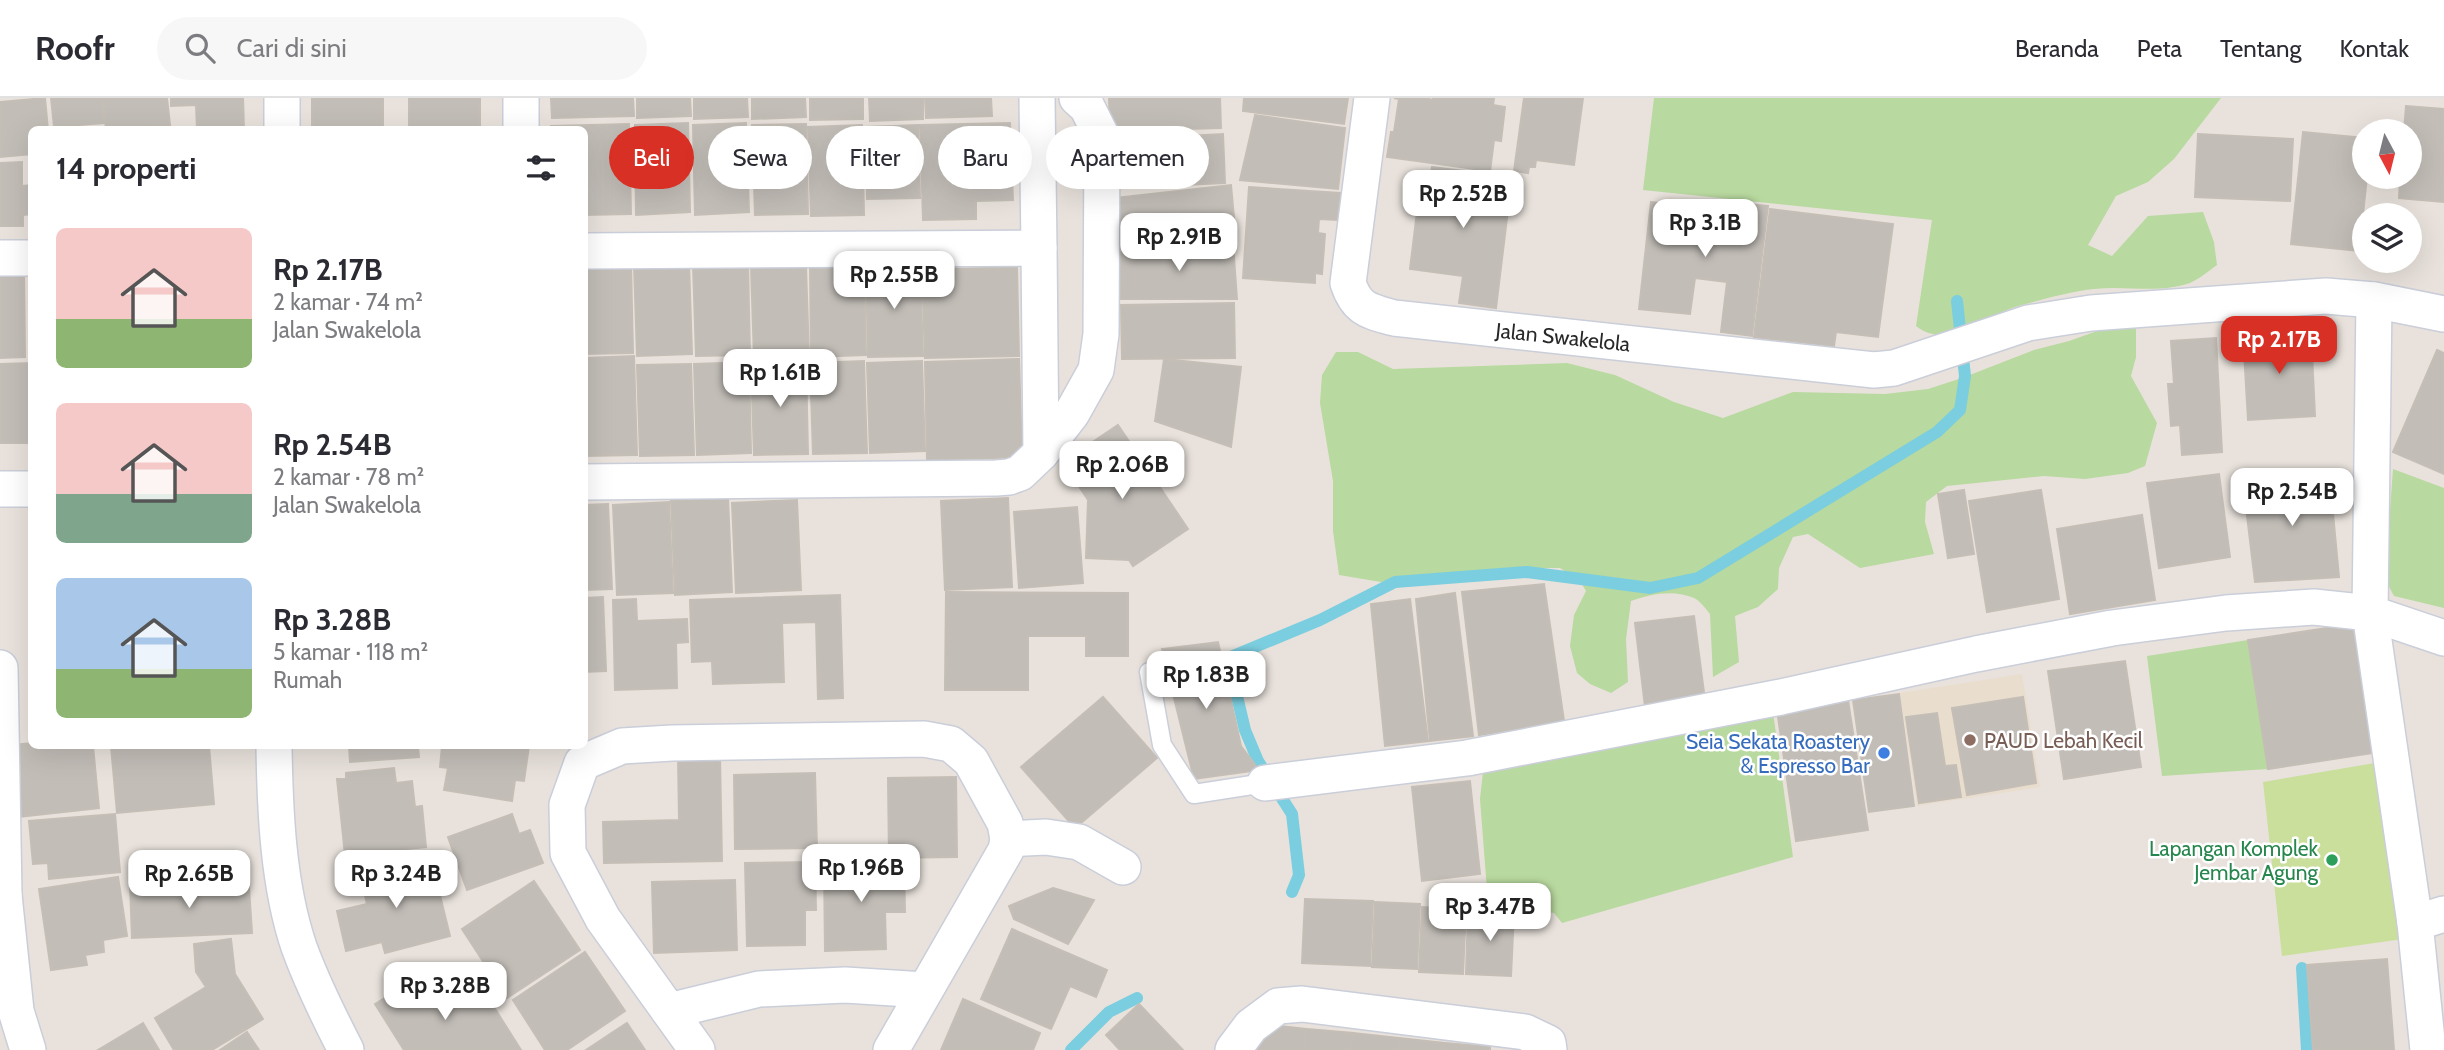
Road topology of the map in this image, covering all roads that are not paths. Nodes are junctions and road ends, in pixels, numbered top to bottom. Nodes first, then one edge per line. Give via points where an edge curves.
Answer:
1 (282, 98) edge
2 (521, 98) edge
3 (1037, 98) edge
4 (1077, 98) edge
5 (1372, 98) edge
6 (282, 126) edge
7 (521, 126) edge
8 (1039, 248) junction
9 (588, 251) edge
10 (0, 258) edge
11 (28, 258) edge
12 (2374, 300) junction
13 (2444, 314) edge
14 (1041, 453) junction
15 (588, 482) edge
16 (0, 489) edge
17 (28, 489) edge
18 (2370, 613) junction
19 (2444, 638) edge
20 (0, 668) edge
21 (1149, 672) dead end
22 (274, 749) edge
23 (1272, 782) joint
24 (1008, 839) junction
25 (1123, 867) dead end
26 (2, 895) edge
27 (2430, 918) edge
28 (925, 990) junction
29 (669, 1011) junction
30 (28, 1050) edge
31 (346, 1050) edge
32 (697, 1050) edge
33 (891, 1050) edge
34 (1233, 1050) edge
35 (1549, 1050) edge
36 (2428, 1050) edge

1 - 6 street
2 - 7 street
3 - 8 street
4 - 14 street via 1087,107 1102,138 1101,334 1096,370 1072,413
5 - 12 street, Jalan Swakelola via 1348,284 1353,299 1363,308 1394,318 1874,370 1894,368 2028,323 2091,313 2326,296
8 - 9 street
8 - 14 street
10 - 11 street
12 - 13 street, Jalan Swakelola
12 - 18 street
14 - 15 street via 1009,478
16 - 17 street
18 - 19 street
18 - 23 street via 2314,607 2112,628 1467,758
18 - 27 street
20 - 26 street
21 - 23 lane via 1162,745 1194,794
22 - 31 street via 275,805 285,885 299,946
24 - 25 street via 1046,837 1079,842
24 - 28 street via 1006,850
24 - 29 street via 1005,823 971,761 951,744 924,739 622,746 582,763 567,805 568,853 603,919
26 - 30 street via 16,1011
27 - 36 street
28 - 29 street via 845,985 759,989
28 - 33 street
29 - 32 street
34 - 35 street via 1251,1026 1278,1006 1303,1004 1525,1032 1548,1043

